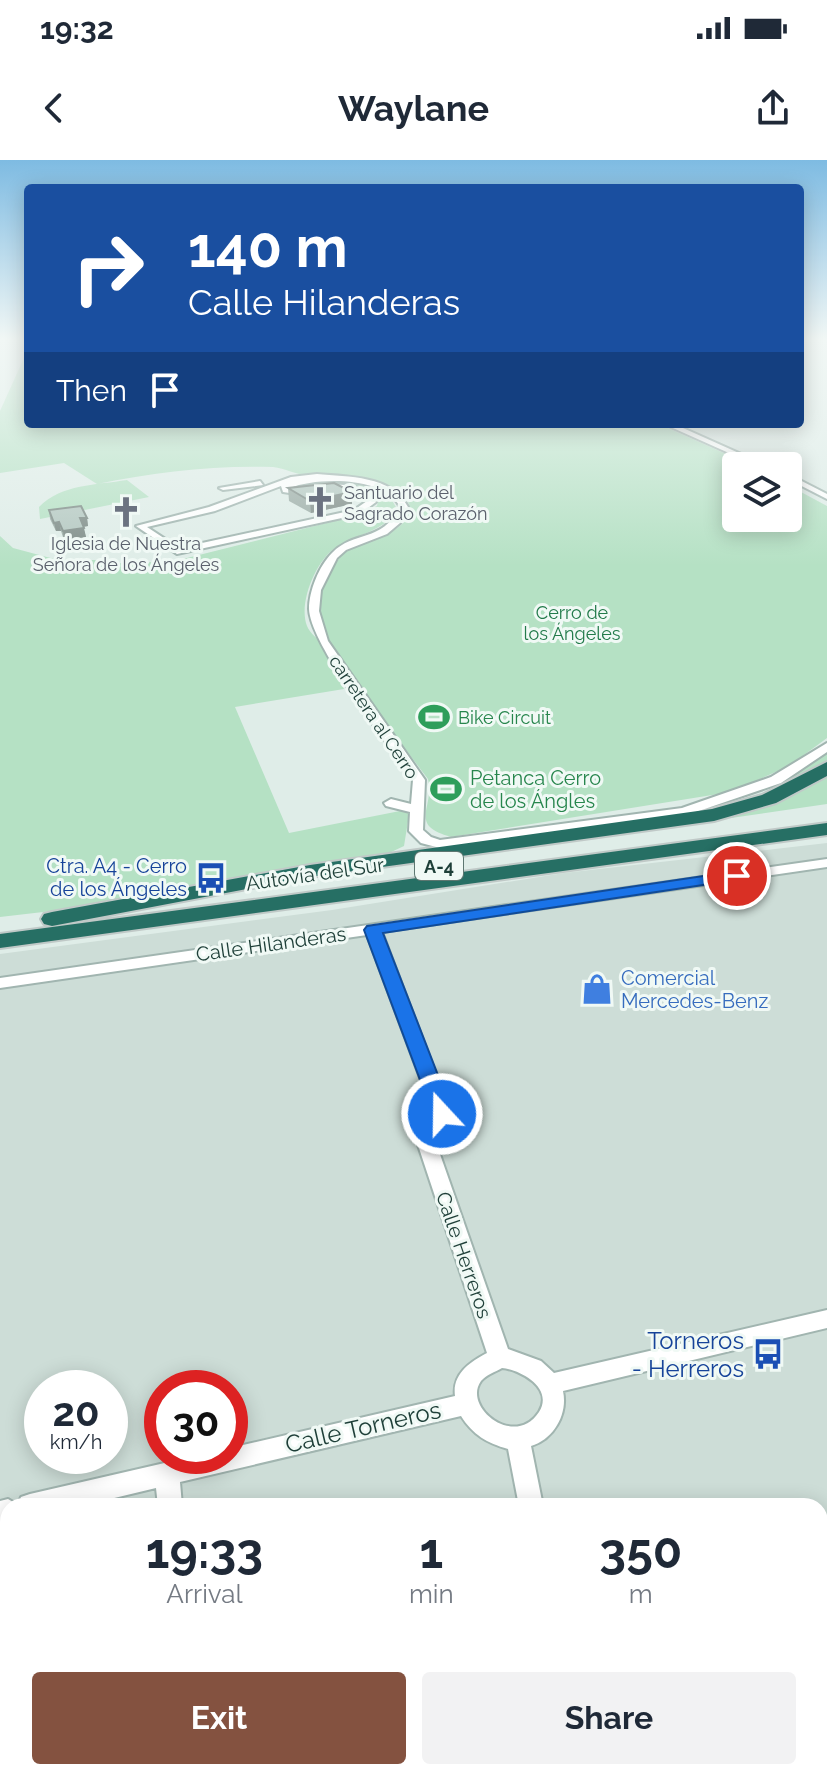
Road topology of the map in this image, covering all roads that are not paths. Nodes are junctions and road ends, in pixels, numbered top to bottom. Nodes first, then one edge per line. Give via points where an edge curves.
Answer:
1 (677, 428) edge
2 (732, 452) edge
3 (298, 481) junction
4 (802, 484) edge
5 (223, 488) dead end
6 (827, 497) edge
7 (827, 747) edge
8 (827, 768) edge
9 (391, 803) dead end
10 (416, 809) junction
11 (827, 815) edge
12 (827, 829) edge
13 (827, 837) edge
14 (605, 859) junction
15 (827, 863) edge
16 (52, 919) junction
17 (0, 926) edge
18 (373, 930) junction
19 (0, 941) edge
20 (0, 983) edge
21 (827, 1319) edge
22 (500, 1358) junction
23 (549, 1384) junction
24 (466, 1404) junction
25 (518, 1438) junction
26 (248, 1455) edge
27 (167, 1474) joint
28 (64, 1498) edge
29 (169, 1498) edge
30 (529, 1498) edge

1 - 2 street
3 - 3 street via 212,509 140,526 177,551 357,512 372,502 360,490 286,490
3 - 5 street
3 - 10 street, carretera al Cerro via 366,481 400,499 404,507 384,532 333,557 316,590 314,611 323,641 419,780
4 - 6 street
7 - 10 street, carretera al Cerro via 776,780 684,812 440,844 416,831
8 - 16 highway via 769,799 714,815 310,871
9 - 10 street
11 - 16 highway, Autovía del Sur / A-4
12 - 14 highway, Autovía del Sur / A-4
13 - 14 highway via 660,859
14 - 19 highway, Autovía del Sur / A-4
15 - 18 street, Calle Hilanderas
16 - 17 highway, Autovía del Sur / A-4
18 - 20 street, Calle Hilanderas
18 - 22 street, Calle Herreros via 442,1114 425,1139
21 - 23 street
22 - 23 street via 523,1361
22 - 24 street via 476,1369 465,1391
23 - 25 street via 548,1418
24 - 25 street via 471,1416 491,1433
24 - 26 street, Calle Torneros
25 - 30 street
27 - 28 street, Calle Torneros
27 - 29 street

